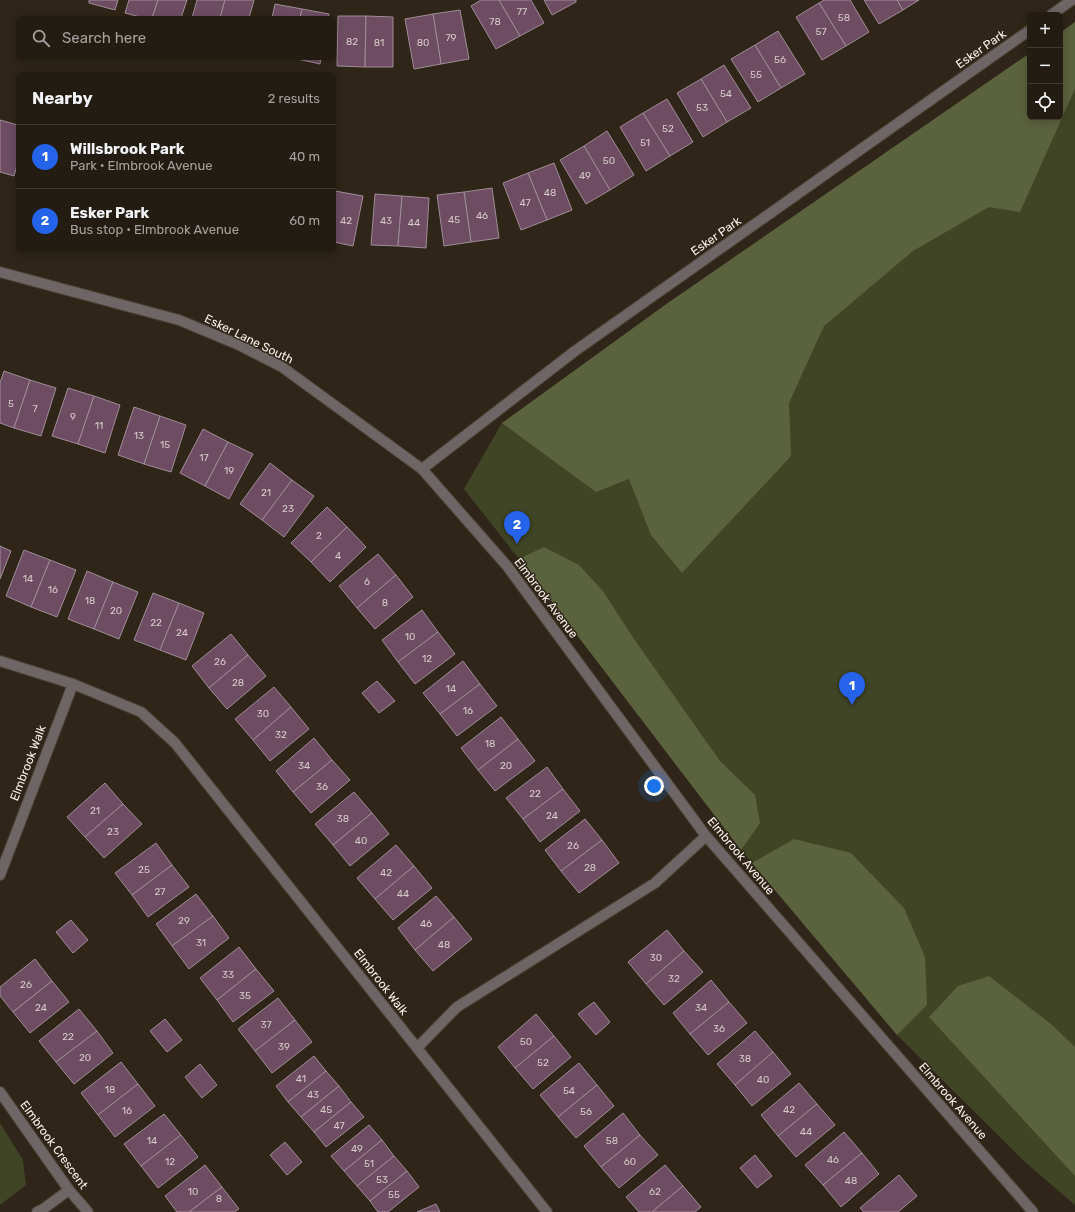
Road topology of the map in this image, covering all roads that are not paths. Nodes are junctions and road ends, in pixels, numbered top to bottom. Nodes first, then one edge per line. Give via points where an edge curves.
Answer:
1 (1072, 0) edge
2 (1055, 12) edge
3 (1027, 32) edge
4 (0, 272) edge
5 (422, 469) junction
6 (449, 501) joint
7 (0, 661) edge
8 (73, 684) junction
9 (706, 836) junction
10 (0, 875) edge
11 (417, 1048) junction
12 (0, 1092) edge
13 (69, 1190) junction
14 (37, 1212) edge
15 (88, 1212) edge
16 (547, 1212) edge
17 (1033, 1212) edge

1 - 2 street
3 - 5 street, Esker Park via 575,352
4 - 5 street, Esker Lane South via 179,320 239,345 282,367
5 - 6 street, Esker Lane South
6 - 9 street, Elmbrook Avenue via 507,566
7 - 8 street, Elmbrook Walk
8 - 10 street, Elmbrook Walk
8 - 11 street, Elmbrook Walk via 141,712 175,743
9 - 11 street via 655,883 458,1007
9 - 17 street, Elmbrook Avenue
11 - 16 street, Elmbrook Walk
12 - 13 street, Elmbrook Crescent
13 - 14 street
13 - 15 street, Elmbrook Crescent

